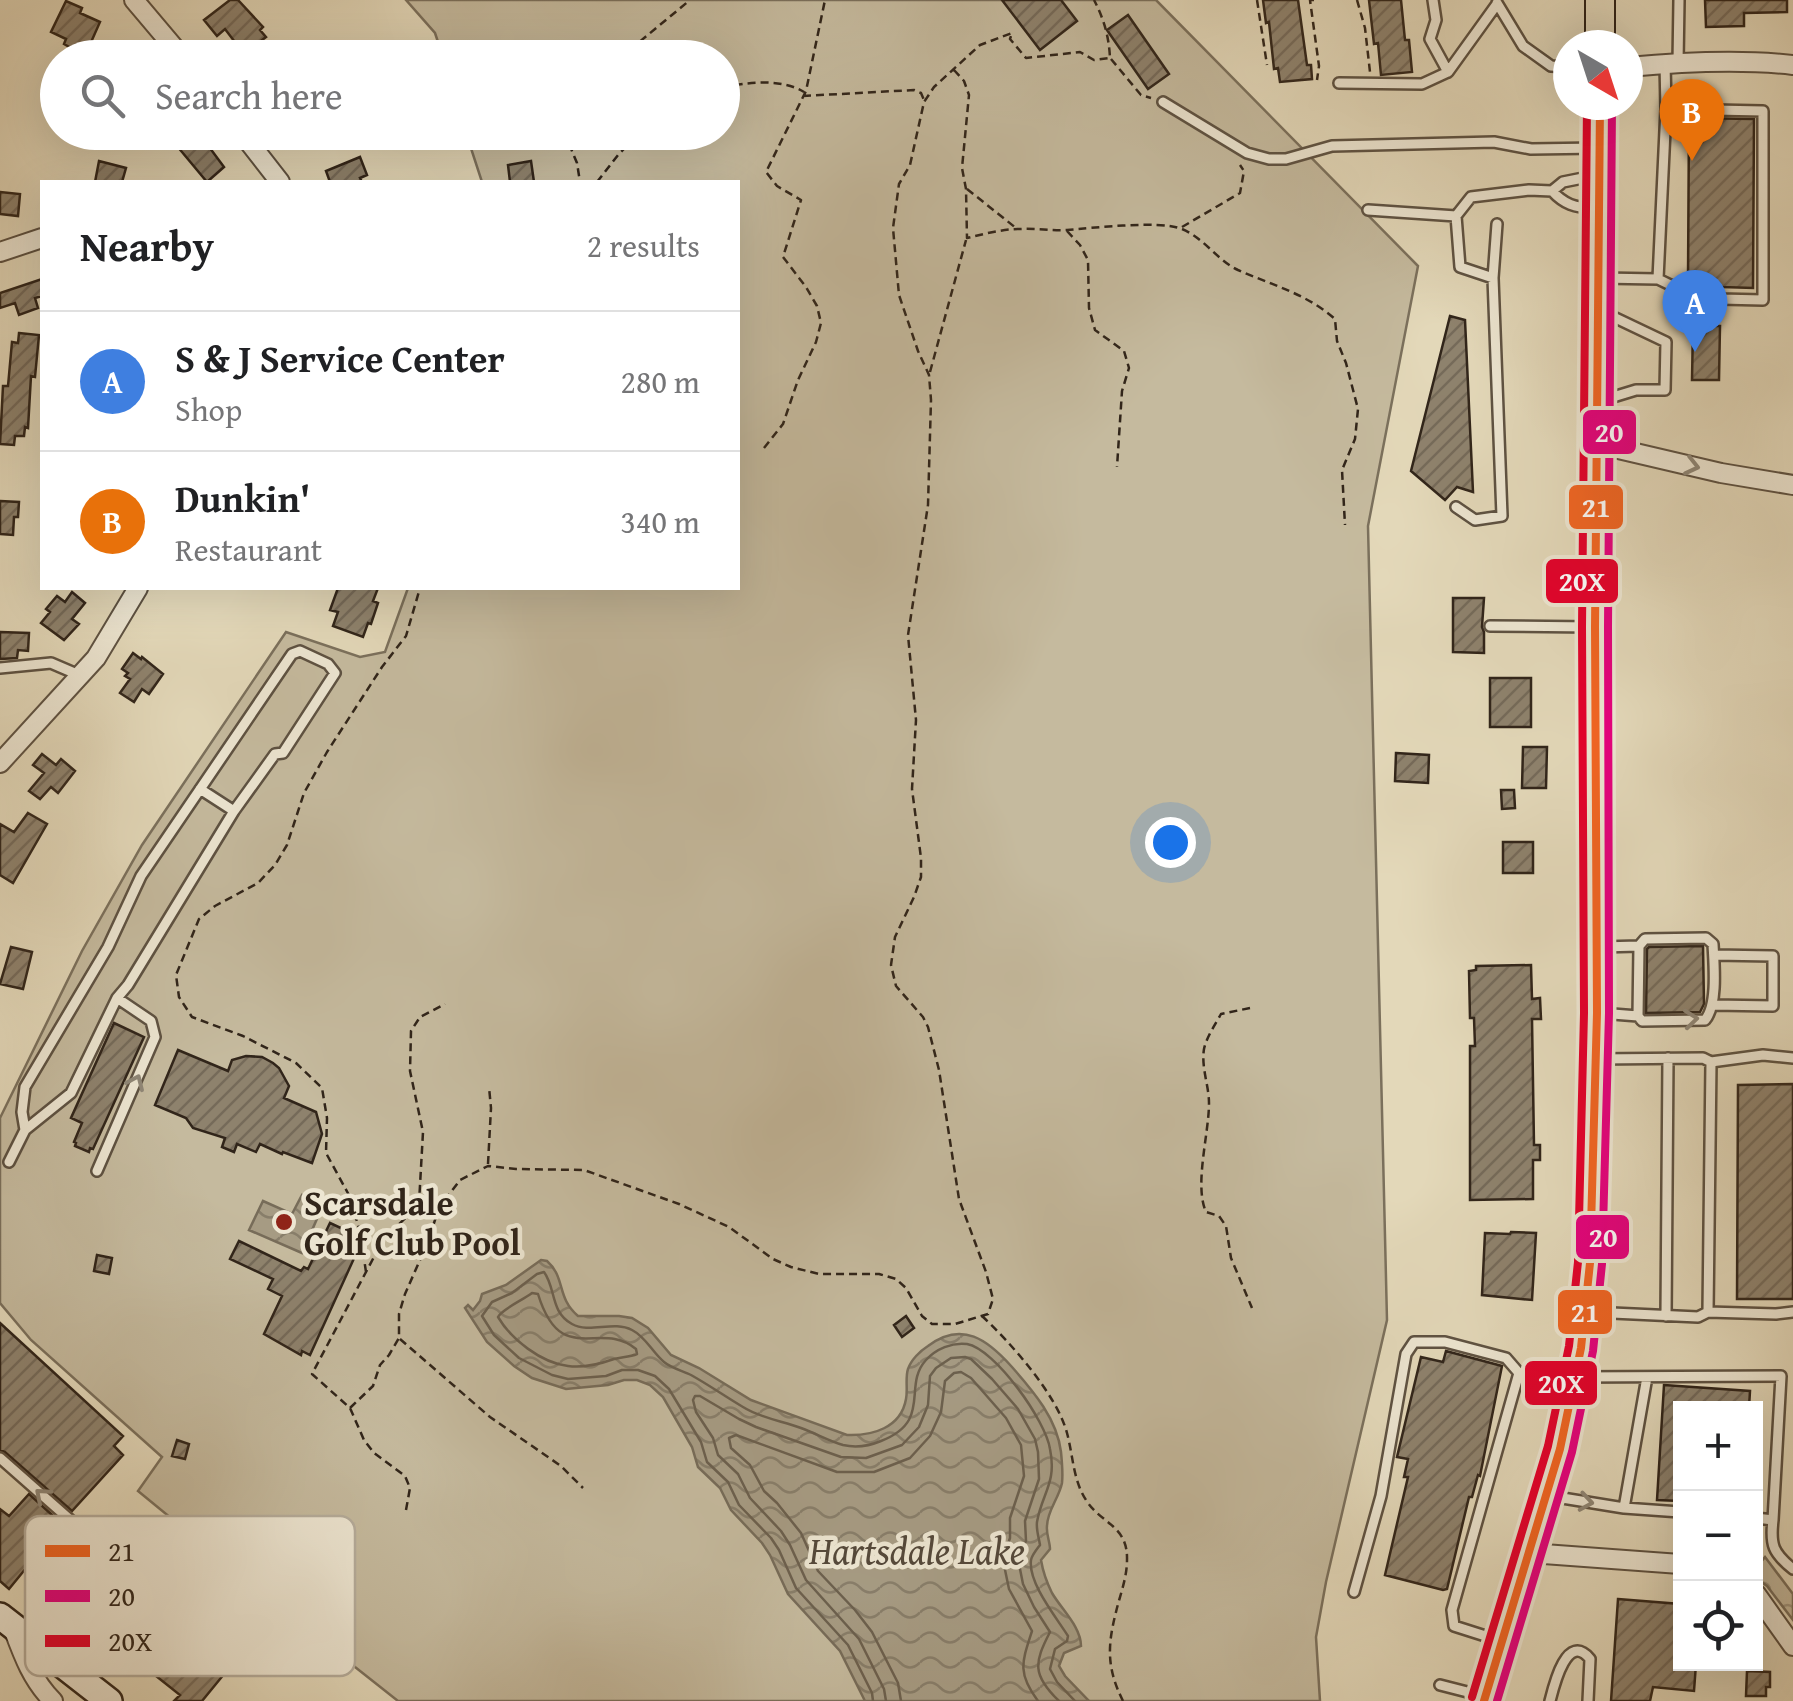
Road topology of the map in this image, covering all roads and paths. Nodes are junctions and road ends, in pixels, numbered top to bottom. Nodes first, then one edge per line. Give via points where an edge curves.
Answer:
1 (134, 0) edge
2 (690, 0) edge
3 (826, 0) edge
4 (1094, 0) edge
5 (1257, 0) edge
6 (1314, 0) edge
7 (1357, 0) edge
8 (1432, 0) edge
9 (1600, 0) edge
10 (1678, 0) edge
11 (1497, 2) edge
12 (1600, 30) edge
13 (167, 40) edge
14 (642, 40) edge
15 (1110, 58) junction
16 (1672, 63) junction
17 (1267, 65) dead end
18 (1793, 65) edge
19 (1553, 66) edge
20 (1643, 66) edge
21 (954, 70) junction
22 (1448, 72) junction
23 (1317, 80) dead end
24 (740, 84) edge
25 (1339, 84) dead end
26 (1372, 84) junction
27 (804, 95) junction
28 (924, 102) junction
29 (1163, 102) joint
30 (1666, 110) junction
31 (1600, 120) edge
32 (256, 150) edge
33 (572, 150) edge
34 (623, 150) edge
35 (1235, 157) dead end
36 (1599, 162) junction
37 (278, 180) edge
38 (580, 180) edge
39 (599, 180) edge
40 (966, 188) junction
41 (1552, 190) junction
42 (1599, 208) junction
43 (1368, 210) dead end
44 (1456, 216) junction
45 (1497, 224) dead end
46 (1181, 228) junction
47 (1018, 229) junction
48 (1066, 230) junction
49 (967, 238) junction
50 (40, 239) edge
51 (0, 252) edge
52 (1493, 278) junction
53 (1598, 278) junction
54 (1658, 280) junction
55 (1598, 310) junction
56 (929, 375) junction
57 (1597, 402) junction
58 (1597, 444) junction
59 (764, 448) dead end
60 (1117, 468) dead end
61 (1793, 486) edge
62 (1456, 507) dead end
63 (1345, 524) dead end
64 (137, 590) edge
65 (419, 590) edge
66 (1490, 626) dead end
67 (1595, 627) junction
68 (0, 668) edge
69 (80, 675) junction
70 (0, 763) edge
71 (200, 789) junction
72 (234, 811) junction
73 (1639, 946) junction
74 (1594, 947) junction
75 (1714, 955) junction
76 (117, 998) junction
77 (446, 1004) dead end
78 (1713, 1005) junction
79 (1250, 1008) dead end
80 (1597, 1013) junction
81 (1638, 1016) junction
82 (1668, 1058) junction
83 (1793, 1058) edge
84 (1594, 1059) junction
85 (1711, 1062) junction
86 (489, 1086) dead end
87 (25, 1130) junction
88 (9, 1162) dead end
89 (488, 1166) junction
90 (97, 1171) dead end
91 (366, 1272) junction
92 (1252, 1308) dead end
93 (1586, 1312) junction
94 (1708, 1312) junction
95 (1793, 1312) edge
96 (982, 1316) junction
97 (1666, 1316) junction
98 (399, 1338) junction
99 (1519, 1373) junction
100 (1793, 1374) edge
101 (1781, 1376) junction
102 (1576, 1377) junction
103 (1647, 1377) junction
104 (350, 1408) junction
105 (0, 1458) edge
106 (583, 1488) dead end
107 (1547, 1496) junction
108 (1624, 1508) junction
109 (406, 1510) dead end
110 (1673, 1512) edge
111 (66, 1516) edge
112 (1763, 1519) edge
113 (1773, 1520) junction
114 (1530, 1553) junction
115 (1673, 1563) edge
116 (1793, 1570) edge
117 (1354, 1592) dead end
118 (1763, 1604) edge
119 (6, 1620) edge
120 (1501, 1641) junction
121 (1793, 1646) edge
122 (25, 1660) edge
123 (34, 1676) edge
124 (77, 1676) edge
125 (1440, 1685) dead end
126 (1485, 1699) edge
127 (53, 1701) edge
128 (109, 1701) edge
129 (1123, 1701) edge
130 (1550, 1701) edge
131 (1588, 1701) edge

1 - 13 street
2 - 14 path
3 - 27 path
4 - 15 path
5 - 17 path
6 - 23 path
7 - 26 path
8 - 22 lane via 1436,20 1430,39
9 - 12 main road
10 - 16 lane
11 - 19 lane via 1523,46
11 - 22 lane
15 - 21 path via 1094,60 1080,52 1026,58 1012,33 980,45
15 - 29 path via 1141,94
16 - 18 street
16 - 20 street
16 - 30 lane
21 - 28 path
21 - 40 path via 969,95
22 - 26 lane via 1422,84
24 - 27 path via 795,87
25 - 26 lane
27 - 28 path via 914,90
27 - 59 path via 766,172 801,200 783,257 806,286 820,322 784,424
28 - 56 path via 893,228 899,294
29 - 36 lane via 1269,160 1332,146 1494,142
30 - 54 lane
30 - 54 lane via 1762,112 1763,300 1687,293
31 - 36 main road
32 - 37 street
33 - 38 path
34 - 39 path
35 - 46 path via 1244,172 1240,193
36 - 41 lane
36 - 42 main road
40 - 47 path
40 - 49 path
41 - 42 lane via 1562,202
41 - 44 lane via 1470,196
42 - 53 main road
43 - 44 lane
44 - 52 lane via 1460,267
45 - 52 lane
46 - 48 path
46 - 63 path via 1224,262 1335,319 1358,410 1342,470
47 - 48 path
47 - 49 path
48 - 60 path via 1088,260 1095,330 1124,351 1128,368
49 - 56 path
50 - 51 street
52 - 62 lane via 1502,516 1476,520
53 - 54 lane
53 - 55 main road
55 - 57 main road
55 - 57 lane via 1666,342 1665,390 1636,390
56 - 96 path via 928,505 908,635 920,877 894,937 891,966 896,986 928,1027 958,1198 993,1299
57 - 58 main road
58 -> 61 street
58 - 67 main road
64 - 69 street
65 - 91 path via 406,636 326,752 275,865 199,919 176,974 192,1017 296,1063 322,1088 326,1153 350,1197
66 - 67 lane
67 - 74 main road
68 - 69 lane via 51,663
69 - 70 street
71 - 72 lane
71 - 72 lane via 292,654 300,651 328,664 335,673 283,753 275,754
71 - 87 lane via 142,876 25,1087
72 - 76 lane
73 - 74 lane
73 - 75 lane via 1645,939 1706,938
73 - 81 lane
74 - 80 main road
75 - 78 lane
75 - 78 lane via 1773,956 1773,1006
76 - 87 lane via 71,1093
90 -> 76 lane via 155,1037 151,1022
77 - 91 path via 410,1032 410,1071 423,1132 419,1202 384,1238
81 -> 78 lane via 1705,1020
79 - 92 path via 1222,1014 1204,1050 1209,1108 1202,1202 1226,1226
80 - 81 lane
80 - 84 main road
82 - 84 lane
82 - 85 lane
82 - 97 lane
83 - 85 lane
84 - 93 main road
85 - 94 lane
86 - 89 path
87 - 88 lane
89 - 96 path via 584,1170 729,1227 791,1266 896,1279 932,1324
89 - 98 path via 460,1180 439,1208 404,1294
91 - 104 path via 312,1374
93 - 97 lane
93 - 102 main road
94 - 95 lane
94 - 97 lane
96 - 129 path via 1040,1384 1066,1430 1085,1498 1122,1536 1128,1557 1108,1659
98 - 104 path via 373,1386
98 - 106 path
99 - 102 lane
99 - 117 lane via 1506,1358 1445,1342 1414,1342
99 - 120 lane via 1452,1610 1454,1626
100 - 101 lane
101 - 103 lane
101 - 113 lane
102 - 103 lane
102 - 107 main road
103 - 108 lane
104 - 109 path via 374,1453 405,1476
111 -> 105 lane
107 -> 108 lane
107 - 114 main road
108 - 110 lane
112 - 113 lane
113 - 116 lane via 1770,1542
114 - 115 street
114 - 120 main road
118 - 121 street
119 - 122 street
120 - 126 main road
123 - 127 street
124 - 128 main road
125 - 126 lane
130 - 131 lane via 1564,1660 1581,1651 1590,1659

